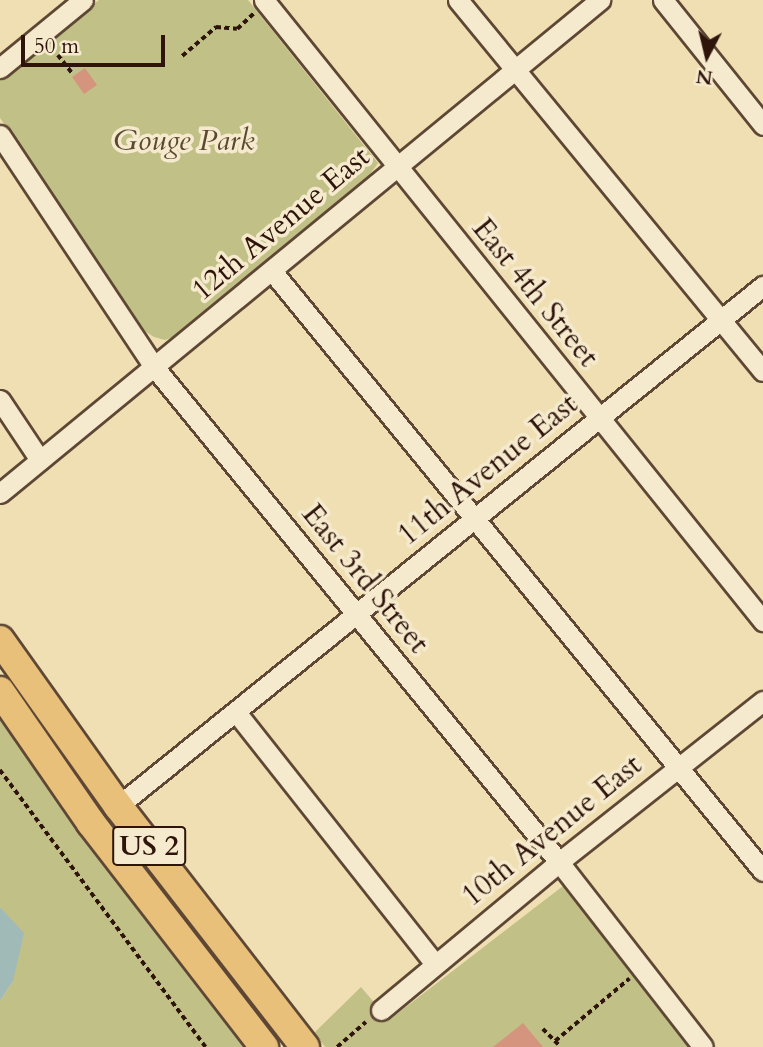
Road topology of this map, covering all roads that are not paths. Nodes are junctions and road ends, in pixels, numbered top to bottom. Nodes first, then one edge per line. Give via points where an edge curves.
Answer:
1 (83, 0) edge
2 (458, 0) edge
3 (600, 0) edge
4 (663, 0) edge
5 (265, 1) edge
6 (0, 68) edge
7 (515, 69) junction
8 (763, 125) edge
9 (0, 135) edge
10 (395, 167) junction
11 (272, 271) junction
12 (763, 286) edge
13 (721, 320) junction
14 (155, 368) junction
15 (763, 372) edge
16 (0, 400) edge
17 (598, 420) junction
18 (40, 460) junction
19 (0, 493) edge
20 (476, 518) junction
21 (355, 615) junction
22 (763, 621) edge
23 (0, 640) edge
24 (0, 691) edge
25 (763, 701) edge
26 (236, 712) junction
27 (678, 768) junction
28 (118, 806) junction
29 (559, 862) junction
30 (763, 871) edge
31 (435, 964) junction
32 (381, 1010) road end
33 (264, 1047) edge
34 (305, 1047) edge
35 (703, 1047) edge

1 - 6 street
2 - 7 street
3 - 7 street, 12th Avenue East
4 - 8 street
5 - 10 street, East 4th Street
7 - 10 street, 12th Avenue East
7 - 13 street
9 - 14 street, East 3rd Street
10 - 11 street, 12th Avenue East
10 - 17 street, East 4th Street
11 - 14 street, 12th Avenue East
11 - 20 street
12 - 13 street, 11th Avenue East
13 - 15 street
13 - 17 street, 11th Avenue East
14 - 18 street, 12th Avenue East
14 - 21 street, East 3rd Street
16 - 18 street
17 - 20 street, 11th Avenue East
17 - 22 street, East 4th Street
18 - 19 street, 12th Avenue East
20 - 21 street, 11th Avenue East
20 - 27 street
21 - 26 street, 11th Avenue East
21 - 29 street, East 3rd Street
23 - 28 highway, US 2
24 - 33 highway, US 2 via 91,823
25 - 27 street, 10th Avenue East
26 - 28 street, 11th Avenue East
26 - 31 street
27 - 29 street, 10th Avenue East
27 - 30 street
28 - 34 highway, US 2
29 - 31 street, 10th Avenue East
29 - 35 street, East 3rd Street
31 - 32 street, 10th Avenue East

